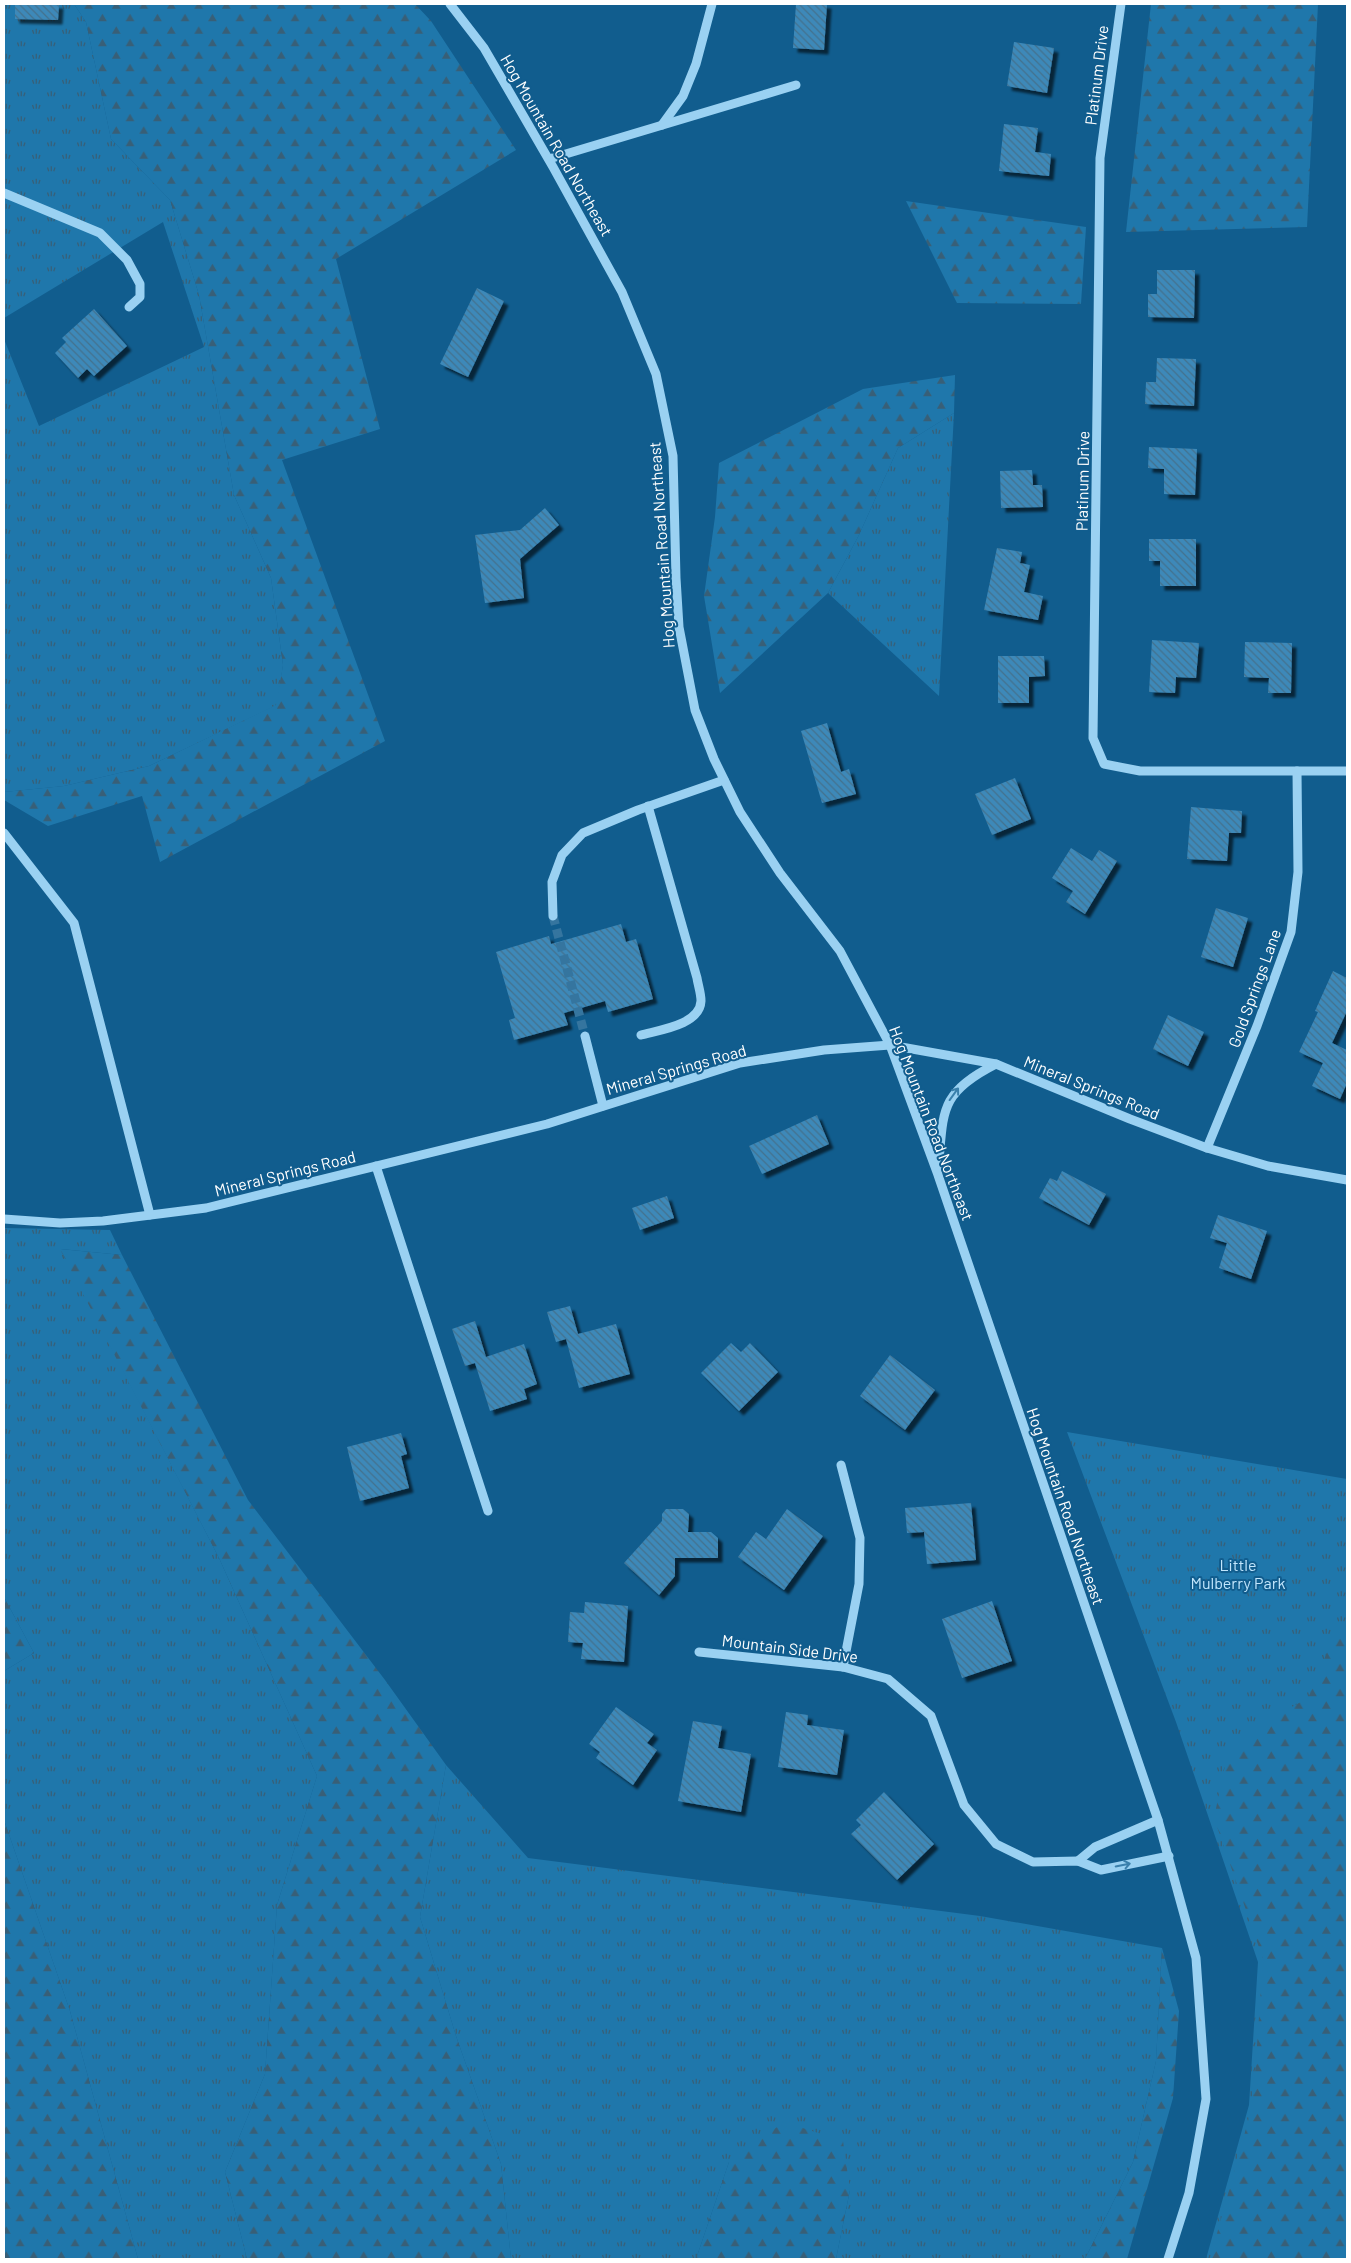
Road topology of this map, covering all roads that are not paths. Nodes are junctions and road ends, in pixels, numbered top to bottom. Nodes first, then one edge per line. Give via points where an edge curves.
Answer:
1 (450, 4) edge
2 (712, 4) edge
3 (1121, 4) edge
4 (796, 85) dead end
5 (662, 125) junction
6 (549, 160) junction
7 (4, 193) edge
8 (129, 307) dead end
9 (1297, 771) junction
10 (1347, 771) edge
11 (724, 780) junction
12 (648, 806) junction
13 (4, 833) edge
14 (554, 916) tunnel mouth
15 (641, 1035) dead end
16 (585, 1036) tunnel mouth
17 (890, 1045) junction
18 (996, 1064) junction
19 (603, 1106) junction
20 (1207, 1148) junction
21 (376, 1166) junction
22 (938, 1175) junction
23 (1347, 1180) edge
24 (150, 1215) junction
25 (4, 1219) edge
26 (842, 1465) dead end
27 (488, 1511) dead end
28 (699, 1652) dead end
29 (843, 1667) junction
30 (1158, 1820) junction
31 (1169, 1856) junction
32 (1078, 1861) junction
33 (1168, 2259) edge

1 - 6 street, Hog Mountain Road Northeast via 484,48
2 - 5 street via 696,64 683,96
3 - 9 street, Platinum Drive via 1100,158 1093,738 1104,764 1140,772
4 - 5 street
5 - 6 street
6 - 11 street, Hog Mountain Road Northeast via 622,292 656,374 673,456 679,627 695,710
7 - 8 street via 100,233 127,260 140,284 140,297
9 - 10 street
9 - 20 street, Gold Springs Lane via 1298,872 1291,932
11 - 12 street
11 - 17 street, Hog Mountain Road Northeast via 740,812 780,873 840,951
12 - 14 street via 584,833 562,855 552,882
12 - 15 street via 701,1002 686,1023
13 - 24 street via 74,923
16 - 19 street
17 - 18 street, Mineral Springs Road
17 - 19 street, Mineral Springs Road via 824,1050 740,1064
17 - 22 street, Hog Mountain Road Northeast
18 - 20 street, Mineral Springs Road
22 -> 18 street via 949,1099 965,1081
19 - 21 street, Mineral Springs Road via 547,1124
20 - 23 street, Mineral Springs Road via 1268,1166
21 - 24 street, Mineral Springs Road via 206,1208
21 - 27 street
22 - 30 street, Hog Mountain Road Northeast
24 - 25 street, Mineral Springs Road via 60,1223
26 - 29 street via 860,1538 859,1584
28 - 29 street, Mountain Side Drive
29 - 32 street, Mountain Side Drive via 888,1679 931,1716 964,1805 996,1844 1034,1862
30 - 31 street, Hog Mountain Road Northeast
30 - 32 street via 1095,1847
32 -> 31 street, Mountain Side Drive via 1101,1870
31 - 33 street, Hog Mountain Road Northeast via 1196,1958 1206,2099 1189,2193

